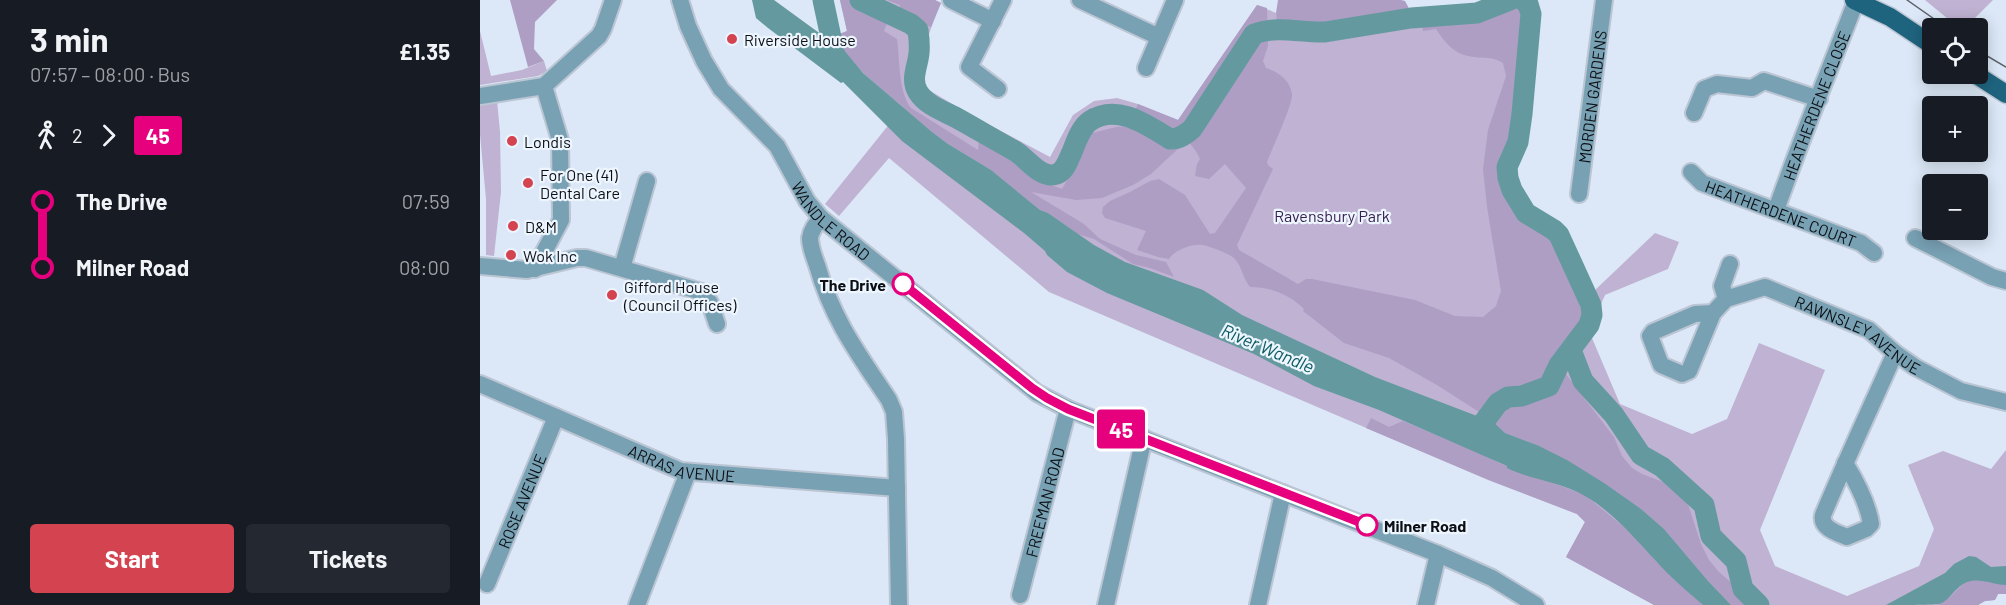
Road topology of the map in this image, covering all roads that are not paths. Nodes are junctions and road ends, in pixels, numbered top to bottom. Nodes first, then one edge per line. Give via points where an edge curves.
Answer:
1 (613, 0) edge
2 (680, 0) edge
3 (951, 0) edge
4 (1004, 0) edge
5 (1080, 0) edge
6 (1175, 0) edge
7 (1604, 0) edge
8 (1855, 0) edge
9 (993, 21) junction
10 (1159, 37) junction
11 (1922, 38) edge
12 (1146, 68) dead end
13 (1988, 82) edge
14 (544, 86) junction
15 (998, 89) dead end
16 (2006, 93) edge
17 (480, 96) edge
18 (1818, 99) junction
19 (1694, 112) dead end
20 (1691, 172) dead end
21 (647, 181) dead end
22 (1579, 194) dead end
23 (1776, 210) junction
24 (821, 218) junction
25 (1915, 238) dead end
26 (1874, 253) dead end
27 (1730, 264) dead end
28 (480, 266) edge
29 (622, 268) junction
30 (535, 269) junction
31 (2006, 281) edge
32 (1726, 299) junction
33 (1713, 313) dead end
34 (717, 324) dead end
35 (1895, 353) junction
36 (480, 384) edge
37 (2006, 402) edge
38 (1068, 409) junction
39 (555, 417) junction
40 (1144, 438) junction
41 (1845, 463) dead end
42 (688, 472) junction
43 (897, 488) junction
44 (1283, 493) junction
45 (1438, 554) junction
46 (487, 584) dead end
47 (1020, 595) dead end
48 (637, 605) edge
49 (899, 605) edge
50 (1106, 605) edge
51 (1258, 605) edge
52 (1426, 605) edge
53 (1536, 605) edge

1 - 14 street via 599,36
2 - 24 street, WANDLE ROAD via 712,76 777,146 807,201
3 - 9 street
4 - 9 street
5 - 10 street
6 - 10 street
7 - 22 street, MORDEN GARDENS
8 - 11 main road
8 - 18 street, HEATHERDENE CLOSE
9 - 15 street via 969,67
10 - 12 street
13 - 16 main road
14 - 17 street
14 - 30 street via 560,140 561,220
18 - 19 street via 1764,81 1752,88 1717,84 1704,89
18 - 23 street, HEATHERDENE CLOSE
20 - 23 street, HEATHERDENE COURT via 1702,183
21 - 29 street
23 - 26 street, HEATHERDENE COURT via 1861,243
24 - 38 street, WANDLE ROAD via 1032,388
24 - 43 street via 810,238 831,307 894,412
25 - 31 street via 1992,278
27 - 32 street via 1722,286
28 - 30 street
29 - 30 street via 577,258
29 - 34 street via 702,292
32 - 33 street
32 - 35 street, RAWNSLEY AVENUE via 1765,287 1869,330
35 - 37 street, RAWNSLEY AVENUE via 1961,391
35 - 41 street
36 - 39 street, ARRAS AVENUE
38 - 40 street, WANDLE ROAD
38 - 47 street, FREEMAN ROAD
39 - 42 street, ARRAS AVENUE
39 - 46 street, ROSE AVENUE
40 - 44 street, WANDLE ROAD
40 - 50 street
42 - 43 street, ARRAS AVENUE
42 - 48 street
43 - 49 street
44 - 45 street, WANDLE ROAD
44 - 51 street
45 - 52 street
45 - 53 street, WANDLE ROAD via 1492,578

